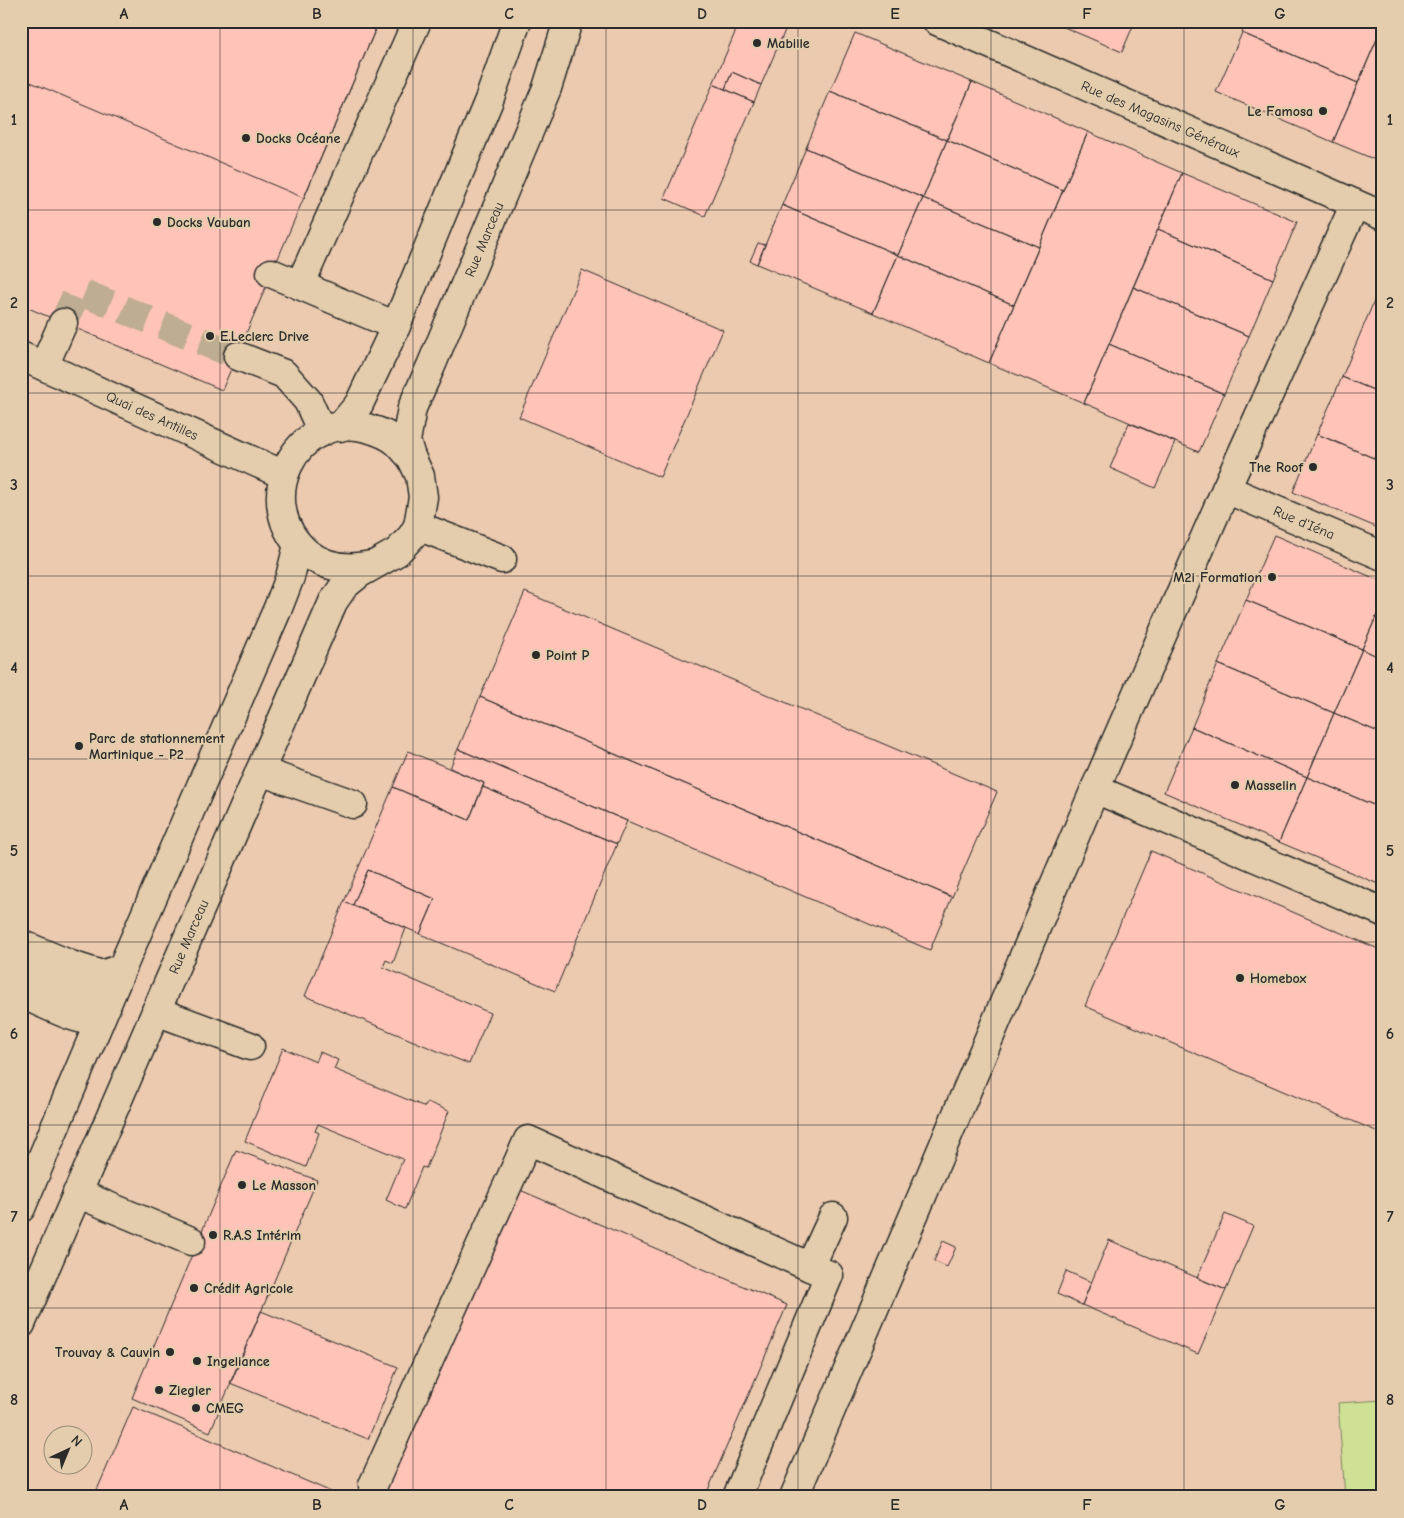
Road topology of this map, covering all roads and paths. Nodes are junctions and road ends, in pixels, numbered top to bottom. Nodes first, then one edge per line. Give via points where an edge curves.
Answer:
1 (416, 21) edge
2 (517, 21) edge
3 (568, 21) edge
4 (938, 21) edge
5 (1355, 204) junction
6 (1383, 216) edge
7 (271, 272) dead end
8 (300, 285) junction
9 (63, 323) tunnel mouth
10 (396, 326) junction
11 (238, 356) tunnel mouth
12 (33, 361) edge
13 (331, 429) junction
14 (411, 457) junction
15 (284, 474) junction
16 (1226, 489) junction
17 (418, 526) junction
18 (298, 545) junction
19 (1383, 556) edge
20 (502, 558) dead end
21 (376, 564) junction
22 (260, 771) junction
23 (1095, 788) junction
24 (353, 804) dead end
25 (1383, 912) edge
26 (21, 944) edge
27 (21, 968) edge
28 (122, 968) junction
29 (21, 994) edge
30 (106, 1007) junction
31 (156, 1011) junction
32 (250, 1046) dead end
33 (77, 1193) junction
34 (21, 1208) edge
35 (832, 1217) dead end
36 (191, 1241) dead end
37 (810, 1266) junction
38 (21, 1324) edge
39 (373, 1485) dead end
40 (736, 1497) edge
41 (794, 1497) edge

1 - 8 main road
2 - 10 main road, Rue Marceau via 489,100
3 - 14 main road, Rue Marceau via 547,88 412,408 406,441
4 - 5 main road, Rue des Magasins Généraux
5 - 6 main road, Rue des Magasins Généraux
5 - 16 main road
7 - 8 main road
8 - 10 main road
9 - 12 main road
10 - 13 main road, Rue Marceau via 359,404
11 - 13 main road via 284,374
12 - 15 main road, Quai des Antilles
13 - 14 main road, Rue Marceau via 360,427 380,432 397,442
13 - 15 main road, Rue Marceau via 305,443 292,457
14 - 17 main road, Rue Marceau via 420,476 423,497
15 - 18 main road, Rue Marceau via 280,499 285,523
16 - 19 main road, Rue d'Iéna
16 - 23 main road
17 - 20 main road
17 - 21 main road, Rue Marceau via 398,552
18 - 21 main road, Rue Marceau via 314,558 334,567 355,569
18 - 28 main road via 278,608
21 - 22 main road, Rue Marceau via 344,586 332,602
22 - 24 main road
22 - 31 main road, Rue Marceau
23 - 25 main road
23 - 41 main road
26 - 28 main road via 102,975
27 - 30 main road
28 - 30 main road
29 - 30 main road via 84,1020
30 - 34 main road
31 - 32 main road
31 - 33 main road, Rue Marceau
33 - 36 main road
33 - 38 main road, Rue Marceau
35 - 37 main road
37 - 39 main road via 528,1140
37 - 40 main road via 829,1275

